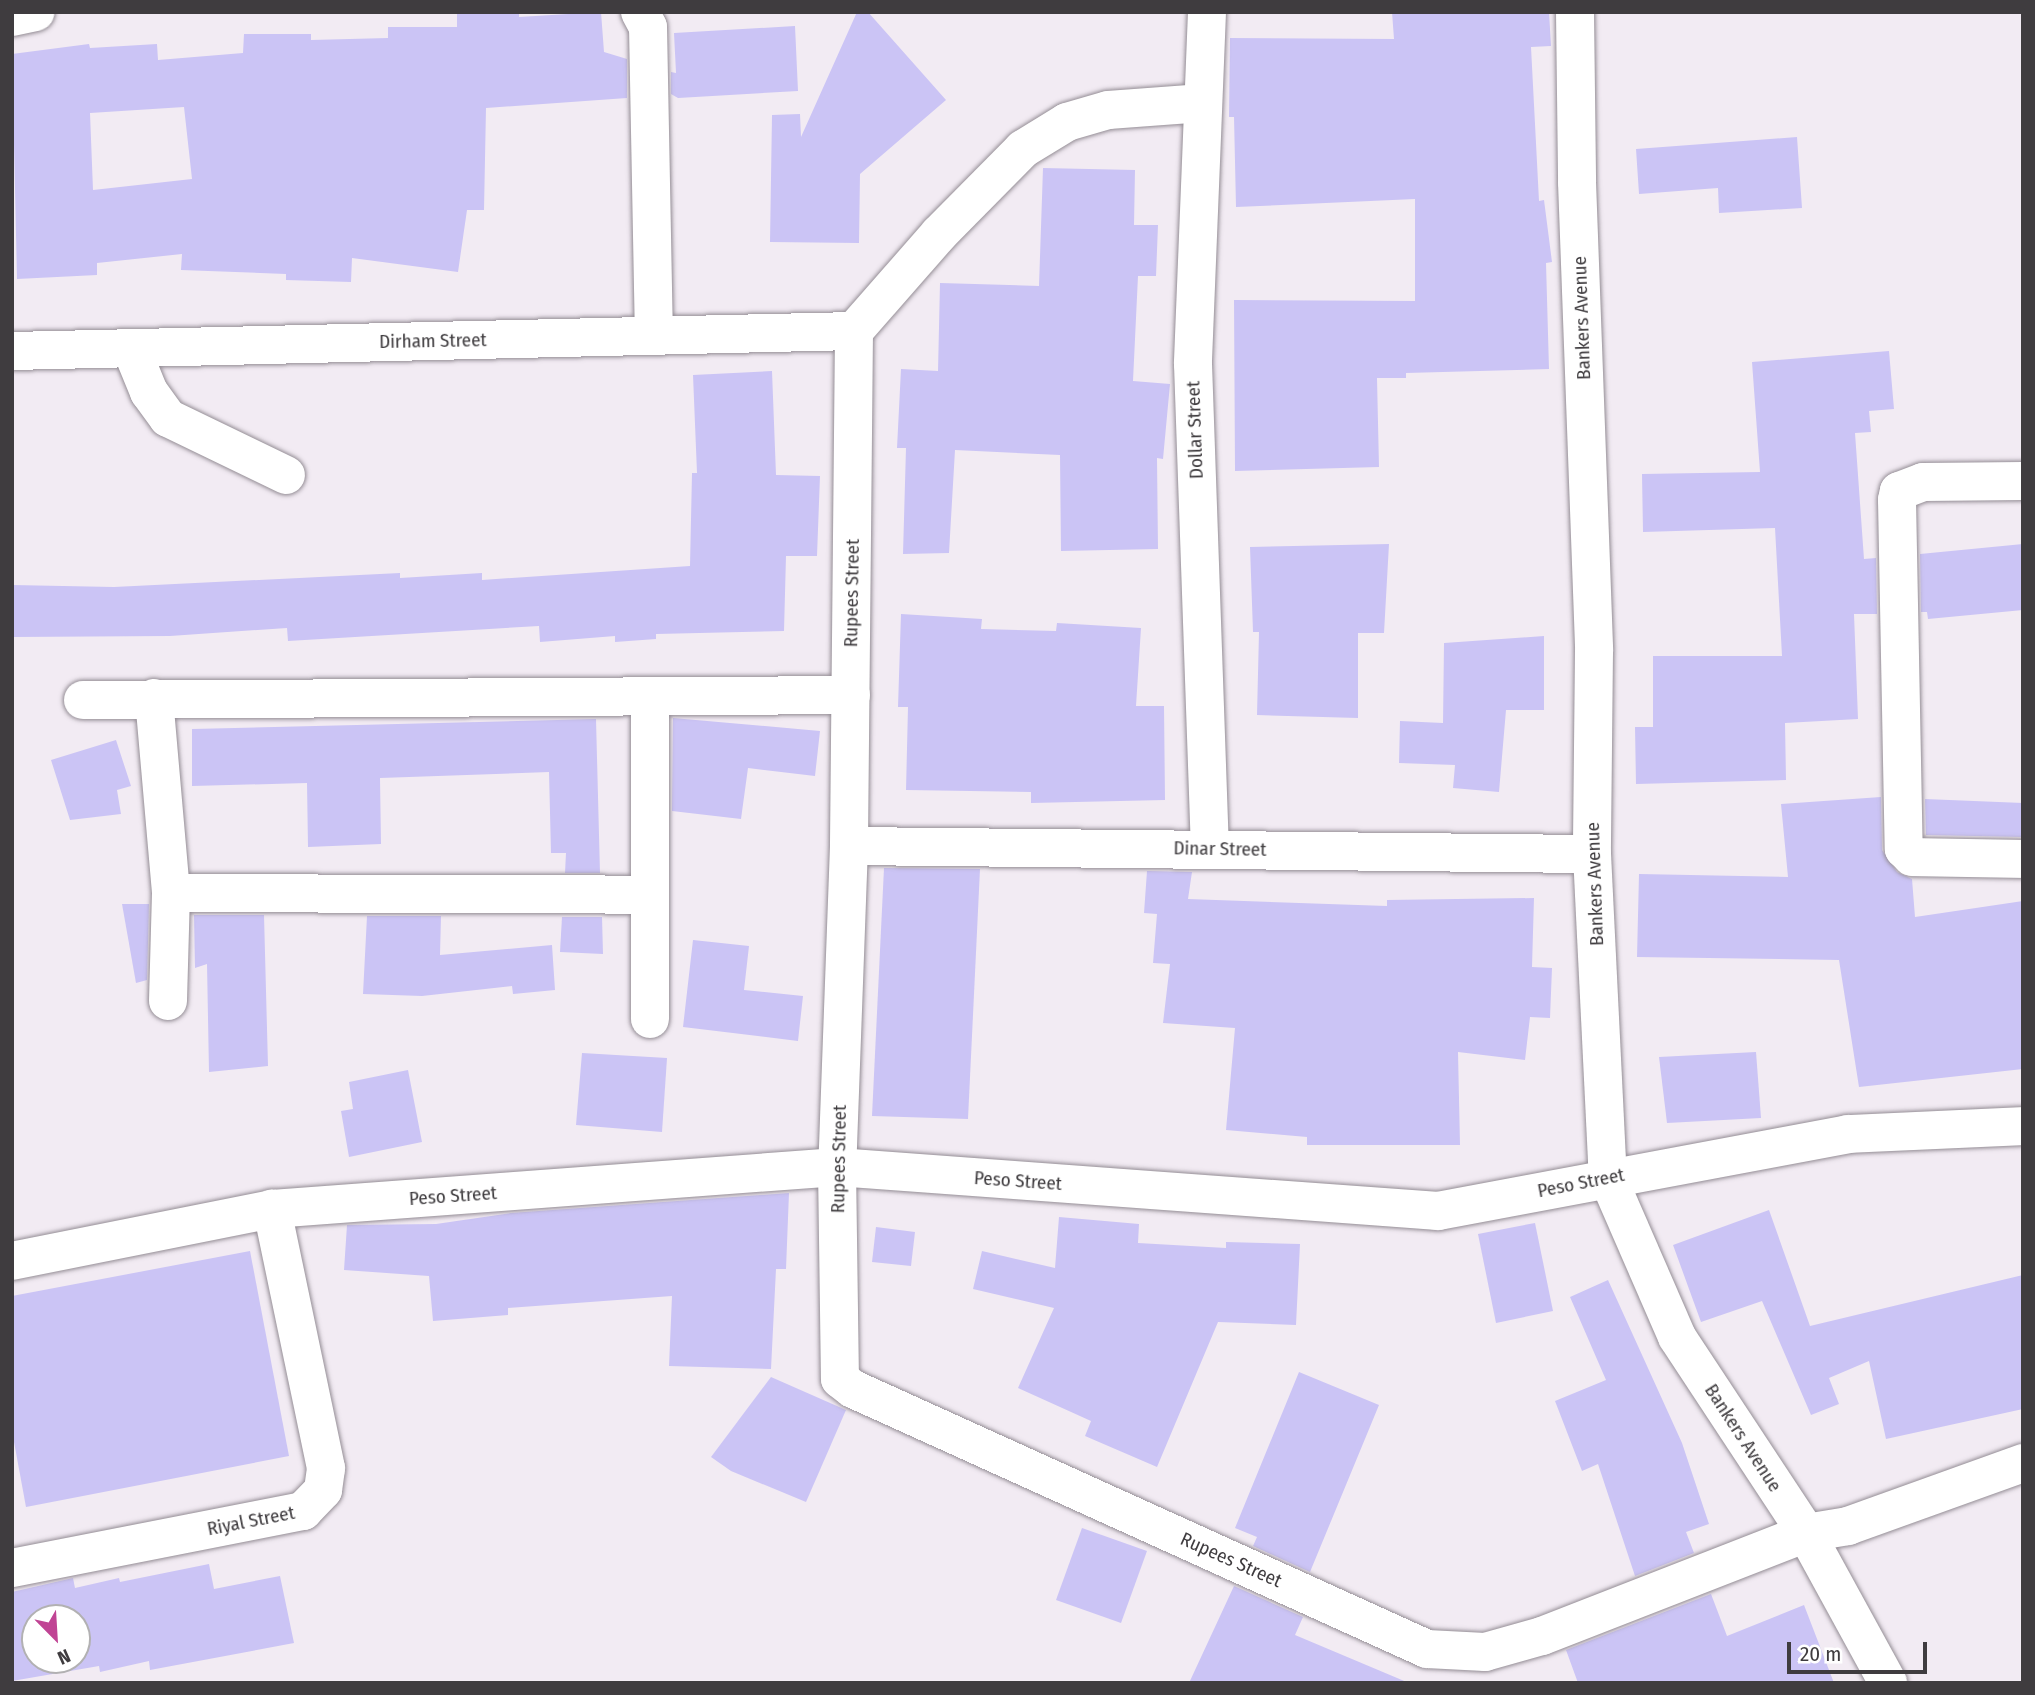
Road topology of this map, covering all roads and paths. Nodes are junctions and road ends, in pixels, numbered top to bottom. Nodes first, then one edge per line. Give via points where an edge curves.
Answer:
1 (34, 12) edge
2 (640, 12) edge
3 (1207, 12) edge
4 (1575, 12) edge
5 (12, 17) edge
6 (1203, 103) junction
7 (854, 331) junction
8 (654, 335) junction
9 (131, 348) junction
10 (12, 351) edge
11 (286, 475) dead end
12 (2023, 481) edge
13 (851, 695) junction
14 (650, 696) junction
15 (153, 698) junction
16 (83, 700) dead end
17 (849, 846) junction
18 (1210, 849) junction
19 (1592, 854) junction
20 (2023, 859) edge
21 (171, 892) junction
22 (650, 894) junction
23 (167, 1001) dead end
24 (650, 1019) dead end
25 (2023, 1126) edge
26 (837, 1167) junction
27 (1608, 1178) junction
28 (272, 1209) junction
29 (12, 1261) edge
30 (2023, 1463) edge
31 (1806, 1533) junction
32 (12, 1568) edge
33 (1888, 1683) edge

1 - 5 street
2 - 8 street via 648,27
3 - 6 street, Dollar Street
4 - 19 street, Bankers Avenue via 1594,651
6 - 7 street via 1108,110 1067,122 1023,149 939,234
6 - 18 street, Dollar Street via 1193,364
7 - 8 street, Dirham Street
7 - 13 street, Rupees Street
8 - 9 street, Dirham Street
9 - 10 street, Dirham Street
9 - 11 street via 149,392 168,418
12 - 20 street via 1923,482 1899,491 1897,500 1904,849 1912,857
13 - 14 street
13 - 17 street, Rupees Street
14 - 15 street
14 - 22 street
15 - 16 street
15 - 21 street
17 - 18 street, Dinar Street
17 - 26 street, Rupees Street
18 - 19 street, Dinar Street
19 - 27 street, Bankers Avenue
21 - 22 street
21 - 23 street
22 - 24 street
25 - 27 street, Peso Street via 1848,1134
26 - 27 street, Peso Street via 1438,1211
26 - 28 street, Peso Street
26 - 31 street, Rupees Street via 839,1372 845,1385 1427,1649 1485,1651 1542,1636
27 - 31 street, Bankers Avenue via 1677,1337
28 - 29 street, Peso Street
28 - 32 street, Riyal Street via 326,1468 323,1490 303,1511
30 - 31 street, Rupees Street via 1847,1526
31 - 33 street, Bankers Avenue

